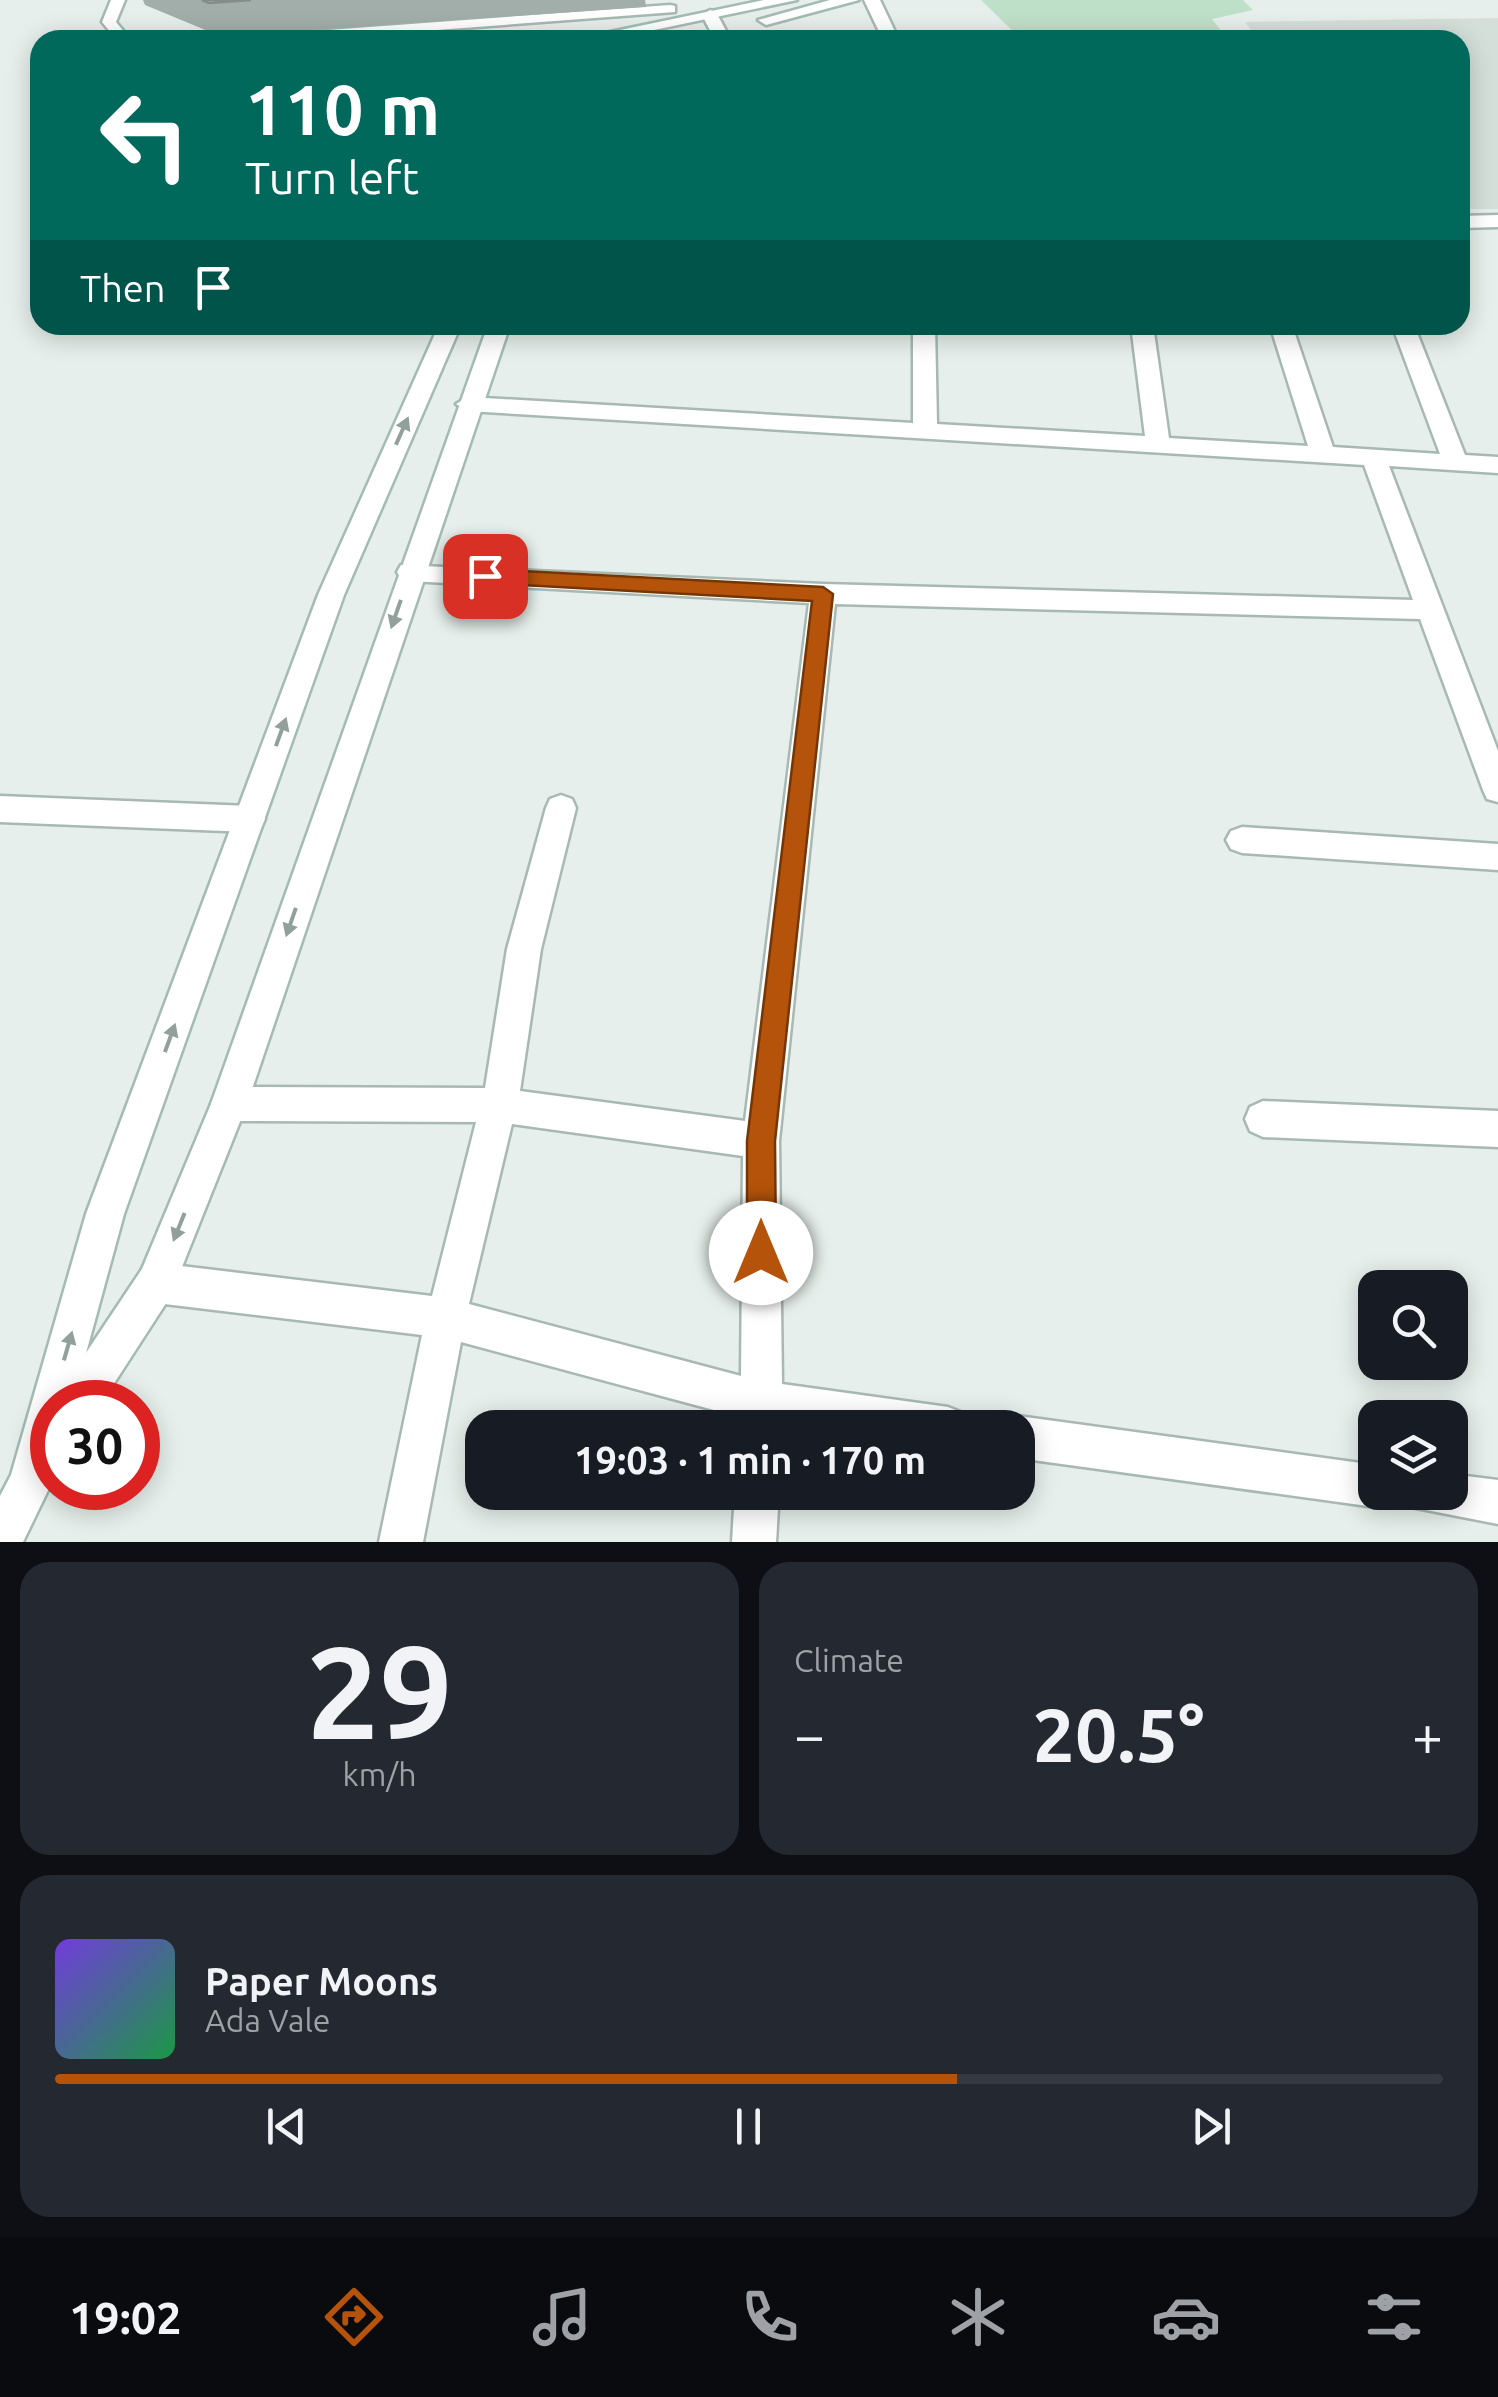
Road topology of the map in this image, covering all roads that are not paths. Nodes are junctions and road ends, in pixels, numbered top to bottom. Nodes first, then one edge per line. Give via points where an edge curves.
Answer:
1 (118, 0) edge
2 (789, 0) edge
3 (851, 0) edge
4 (872, 0) edge
5 (671, 10) edge
6 (718, 28) edge
7 (116, 30) edge
8 (388, 30) edge
9 (610, 30) edge
10 (887, 30) edge
11 (1498, 221) edge
12 (1470, 222) edge
13 (446, 335) edge
14 (495, 335) edge
15 (924, 335) edge
16 (1143, 335) edge
17 (1284, 335) edge
18 (1406, 335) edge
19 (468, 404) junction
20 (925, 432) junction
21 (1158, 446) junction
22 (1324, 457) junction
23 (1374, 460) junction
24 (1456, 462) junction
25 (1498, 465) edge
26 (410, 572) junction
27 (823, 594) junction
28 (1434, 610) junction
29 (1498, 790) edge
30 (561, 808) dead end
31 (0, 810) edge
32 (250, 818) junction
33 (1242, 840) dead end
34 (1498, 857) edge
35 (229, 1104) junction
36 (498, 1105) junction
37 (1264, 1119) dead end
38 (1498, 1129) edge
39 (761, 1141) junction
40 (156, 1283) junction
41 (446, 1318) junction
42 (62, 1380) edge
43 (92, 1380) edge
44 (745, 1410) edge
45 (761, 1410) edge
46 (1035, 1439) edge
47 (30, 1482) edge
48 (1358, 1484) edge
49 (1468, 1498) edge
50 (1498, 1502) edge
51 (756, 1510) edge
52 (0, 1542) edge
53 (401, 1542) edge
54 (754, 1542) edge

1 - 7 lane via 109,22
2 - 6 street
3 - 6 street
4 - 10 street
5 - 6 street
5 - 8 lane
5 - 9 street
11 - 12 street
32 -> 13 street via 338,580
14 - 19 street
15 - 20 street
16 - 21 street
17 - 22 street
18 - 24 street
19 - 20 street
19 - 26 street
20 - 21 street
21 - 22 street
22 - 23 street
23 - 24 street
23 - 28 street
24 - 25 street
26 - 27 street
26 -> 35 street
27 - 28 street
27 - 39 street
28 - 29 street
30 - 36 street via 524,950
31 - 32 street
42 -> 32 street via 105,1214
33 - 34 street
35 - 36 street
35 -> 40 street
36 - 39 street
36 - 41 street
37 - 38 street
39 - 45 street
40 - 41 street
40 - 43 street
41 - 44 street
41 - 53 street
46 - 48 street
47 - 52 street
49 - 50 street
51 - 54 street

